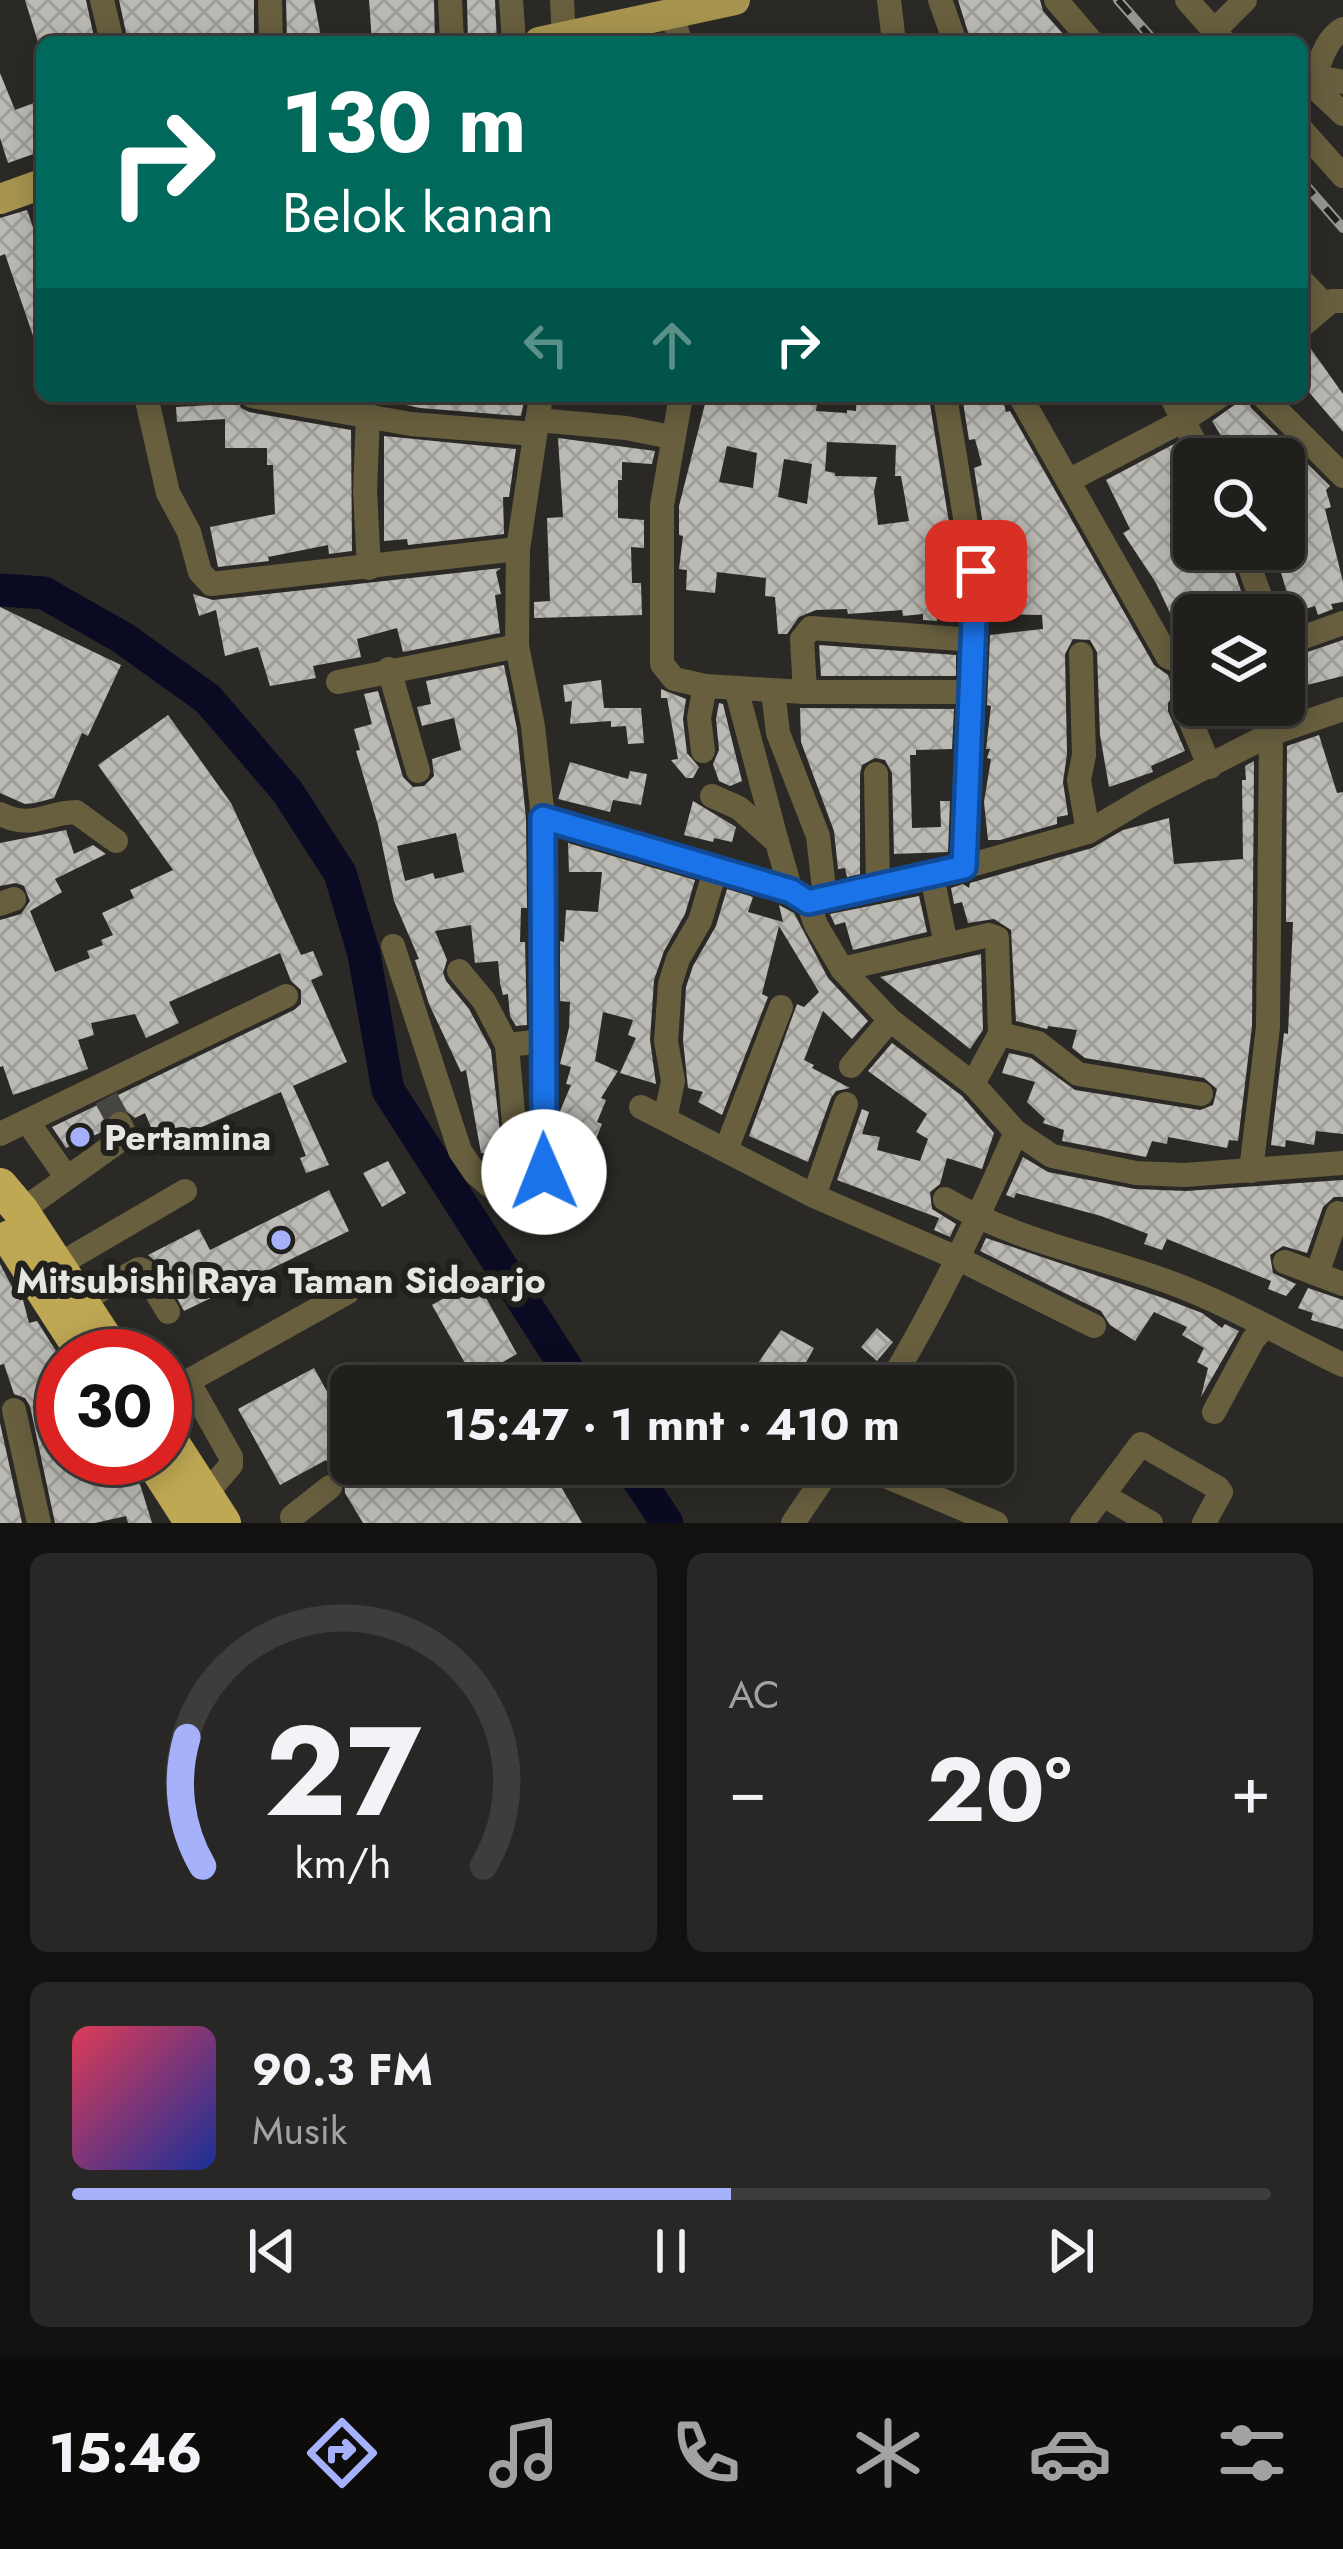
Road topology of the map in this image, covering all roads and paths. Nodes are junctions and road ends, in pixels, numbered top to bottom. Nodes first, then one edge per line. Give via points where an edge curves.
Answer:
1 (102, 0) edge
2 (270, 0) edge
3 (450, 0) edge
4 (511, 0) edge
5 (735, 0) edge
6 (889, 0) edge
7 (940, 0) edge
8 (1056, 0) edge
9 (1187, 0) edge
10 (1245, 0) edge
11 (689, 17) edge
12 (565, 29) edge
13 (1343, 29) edge
14 (111, 36) edge
15 (271, 36) edge
16 (452, 36) edge
17 (514, 36) edge
18 (893, 36) edge
19 (954, 36) edge
20 (1087, 36) edge
21 (1219, 36) edge
22 (1343, 82) edge
23 (1309, 83) edge
24 (1343, 114) edge
25 (1308, 137) edge
26 (1343, 176) edge
27 (36, 186) edge
28 (0, 199) edge
29 (1308, 284) edge
30 (1334, 303) edge
31 (1308, 322) edge
32 (147, 402) edge
33 (302, 402) edge
34 (678, 402) edge
35 (946, 402) edge
36 (1023, 402) edge
37 (1174, 402) edge
38 (1211, 402) edge
39 (1269, 402) edge
40 (368, 415) junction
41 (538, 417) edge
42 (1184, 420) junction
43 (663, 436) junction
44 (1193, 438) edge
45 (1343, 476) edge
46 (1068, 481) junction
47 (518, 549) junction
48 (369, 568) junction
49 (1343, 623) edge
50 (1305, 637) edge
51 (974, 640) junction
52 (517, 646) junction
53 (1081, 654) dead end
54 (1173, 659) edge
55 (389, 669) junction
56 (338, 682) dead end
57 (705, 686) junction
58 (736, 688) junction
59 (773, 691) junction
60 (805, 692) junction
61 (971, 692) junction
62 (1343, 709) edge
63 (1193, 726) edge
64 (1271, 734) junction
65 (704, 751) dead end
66 (1210, 767) junction
67 (418, 770) dead end
68 (876, 774) dead end
69 (712, 796) dead end
70 (0, 814) edge
71 (543, 818) junction
72 (1088, 832) junction
73 (116, 841) dead end
74 (777, 842) junction
75 (964, 867) junction
76 (716, 871) junction
77 (932, 876) junction
78 (878, 886) junction
79 (793, 892) junction
80 (946, 945) junction
81 (392, 946) dead end
82 (842, 969) junction
83 (459, 970) dead end
84 (286, 996) dead end
85 (781, 1007) dead end
86 (890, 1020) junction
87 (1000, 1034) junction
88 (543, 1041) junction
89 (507, 1046) junction
90 (851, 1066) dead end
91 (973, 1084) junction
92 (1201, 1094) dead end
93 (846, 1104) dead end
94 (641, 1107) dead end
95 (665, 1119) junction
96 (27, 1121) junction
97 (120, 1124) dead end
98 (514, 1124) dead end
99 (1016, 1132) junction
100 (0, 1134) edge
101 (726, 1150) junction
102 (1343, 1163) edge
103 (1251, 1171) junction
104 (65, 1175) junction
105 (185, 1191) dead end
106 (814, 1196) junction
107 (945, 1199) dead end
108 (7, 1206) edge
109 (981, 1213) junction
110 (1338, 1213) dead end
111 (958, 1258) junction
112 (1285, 1262) dead end
113 (58, 1265) junction
114 (1317, 1274) junction
115 (1343, 1284) edge
116 (348, 1292) dead end
117 (81, 1301) junction
118 (168, 1312) dead end
119 (1094, 1326) dead end
120 (1265, 1326) junction
121 (72, 1329) edge
122 (99, 1329) edge
123 (901, 1365) edge
124 (1343, 1365) edge
125 (192, 1379) edge
126 (192, 1388) edge
127 (14, 1410) dead end
128 (1214, 1412) dead end
129 (172, 1485) edge
130 (185, 1485) edge
131 (819, 1485) edge
132 (906, 1485) edge
133 (330, 1487) dead end
134 (1103, 1495) junction
135 (197, 1516) edge
136 (31, 1521) edge
137 (290, 1521) edge
138 (794, 1523) edge
139 (996, 1523) edge
140 (1082, 1523) edge
141 (1151, 1523) edge
142 (1204, 1523) edge

1 - 14 street
2 - 15 street
3 - 16 street
4 - 17 street
5 - 11 main road
6 - 18 street
7 - 19 street
8 - 20 street
9 - 21 street
10 - 21 street
11 - 12 main road
13 - 23 street
22 - 23 street
23 - 24 street
25 - 26 street
27 - 28 main road
29 - 30 street
30 - 31 street
32 - 48 street via 168,493 211,584
33 - 40 street
34 - 43 street
35 - 51 street via 976,571
36 - 46 street
37 - 42 street
38 - 42 street
39 - 45 street
40 - 41 street via 411,424
40 - 48 street
41 - 43 street
41 - 47 street
42 - 44 street
42 - 46 street
43 - 57 street via 662,664 674,680
46 - 54 street
47 - 48 street
47 - 52 street
49 - 50 street
51 - 60 street via 811,628 802,639
51 - 61 street
52 - 55 street
52 - 71 street
53 - 72 street via 1079,780
55 - 56 street
55 - 67 street
57 - 58 street
57 - 65 street
58 - 59 street
58 - 74 street
59 - 60 street
59 - 79 street via 778,733 818,836
60 - 61 street
61 - 75 street
62 - 64 street
63 - 66 street
64 - 66 street
64 - 103 street via 1268,1027
66 - 72 street
68 - 78 street
69 - 74 street
70 - 73 street via 35,823 76,812
71 - 76 street
71 - 88 street
72 - 75 street
74 - 79 street
75 - 77 street
76 - 79 street
76 - 95 street via 670,984 673,1081
77 - 78 street
77 - 80 street
78 - 79 street
79 - 82 street
80 - 82 street
80 - 87 street via 999,940
81 - 88 street via 455,1139 490,1186 543,1180
82 - 86 street
83 - 89 street
84 - 96 street via 103,1092
85 - 101 street
86 - 90 street
86 - 91 street
87 - 91 street
87 - 92 street via 1038,1043 1078,1074
88 - 89 street
89 - 98 street
91 - 99 street
93 - 106 street
94 - 95 street
95 - 101 street
96 - 100 street
96 - 104 street
97 - 104 street via 125,1136
99 - 103 street via 1052,1156 1089,1165 1169,1174
99 - 109 street
101 - 106 street
102 - 103 street
104 - 108 street
105 - 113 street
106 - 111 street
107 - 109 street
108 - 113 highway
108 - 121 highway
109 - 111 street
109 - 120 street
110 - 114 street
111 - 119 street
111 - 123 street
112 - 114 street
113 - 117 highway
114 - 115 street
116 - 125 street
117 - 118 street via 139,1269
117 - 122 highway
120 - 124 street
120 - 128 street
126 - 135 street via 232,1465
127 - 136 street
129 - 135 highway
130 - 135 highway
131 - 138 street
132 - 139 street
133 - 137 street
134 - 140 street
134 - 141 street
134 - 142 street via 1141,1444 1219,1488

